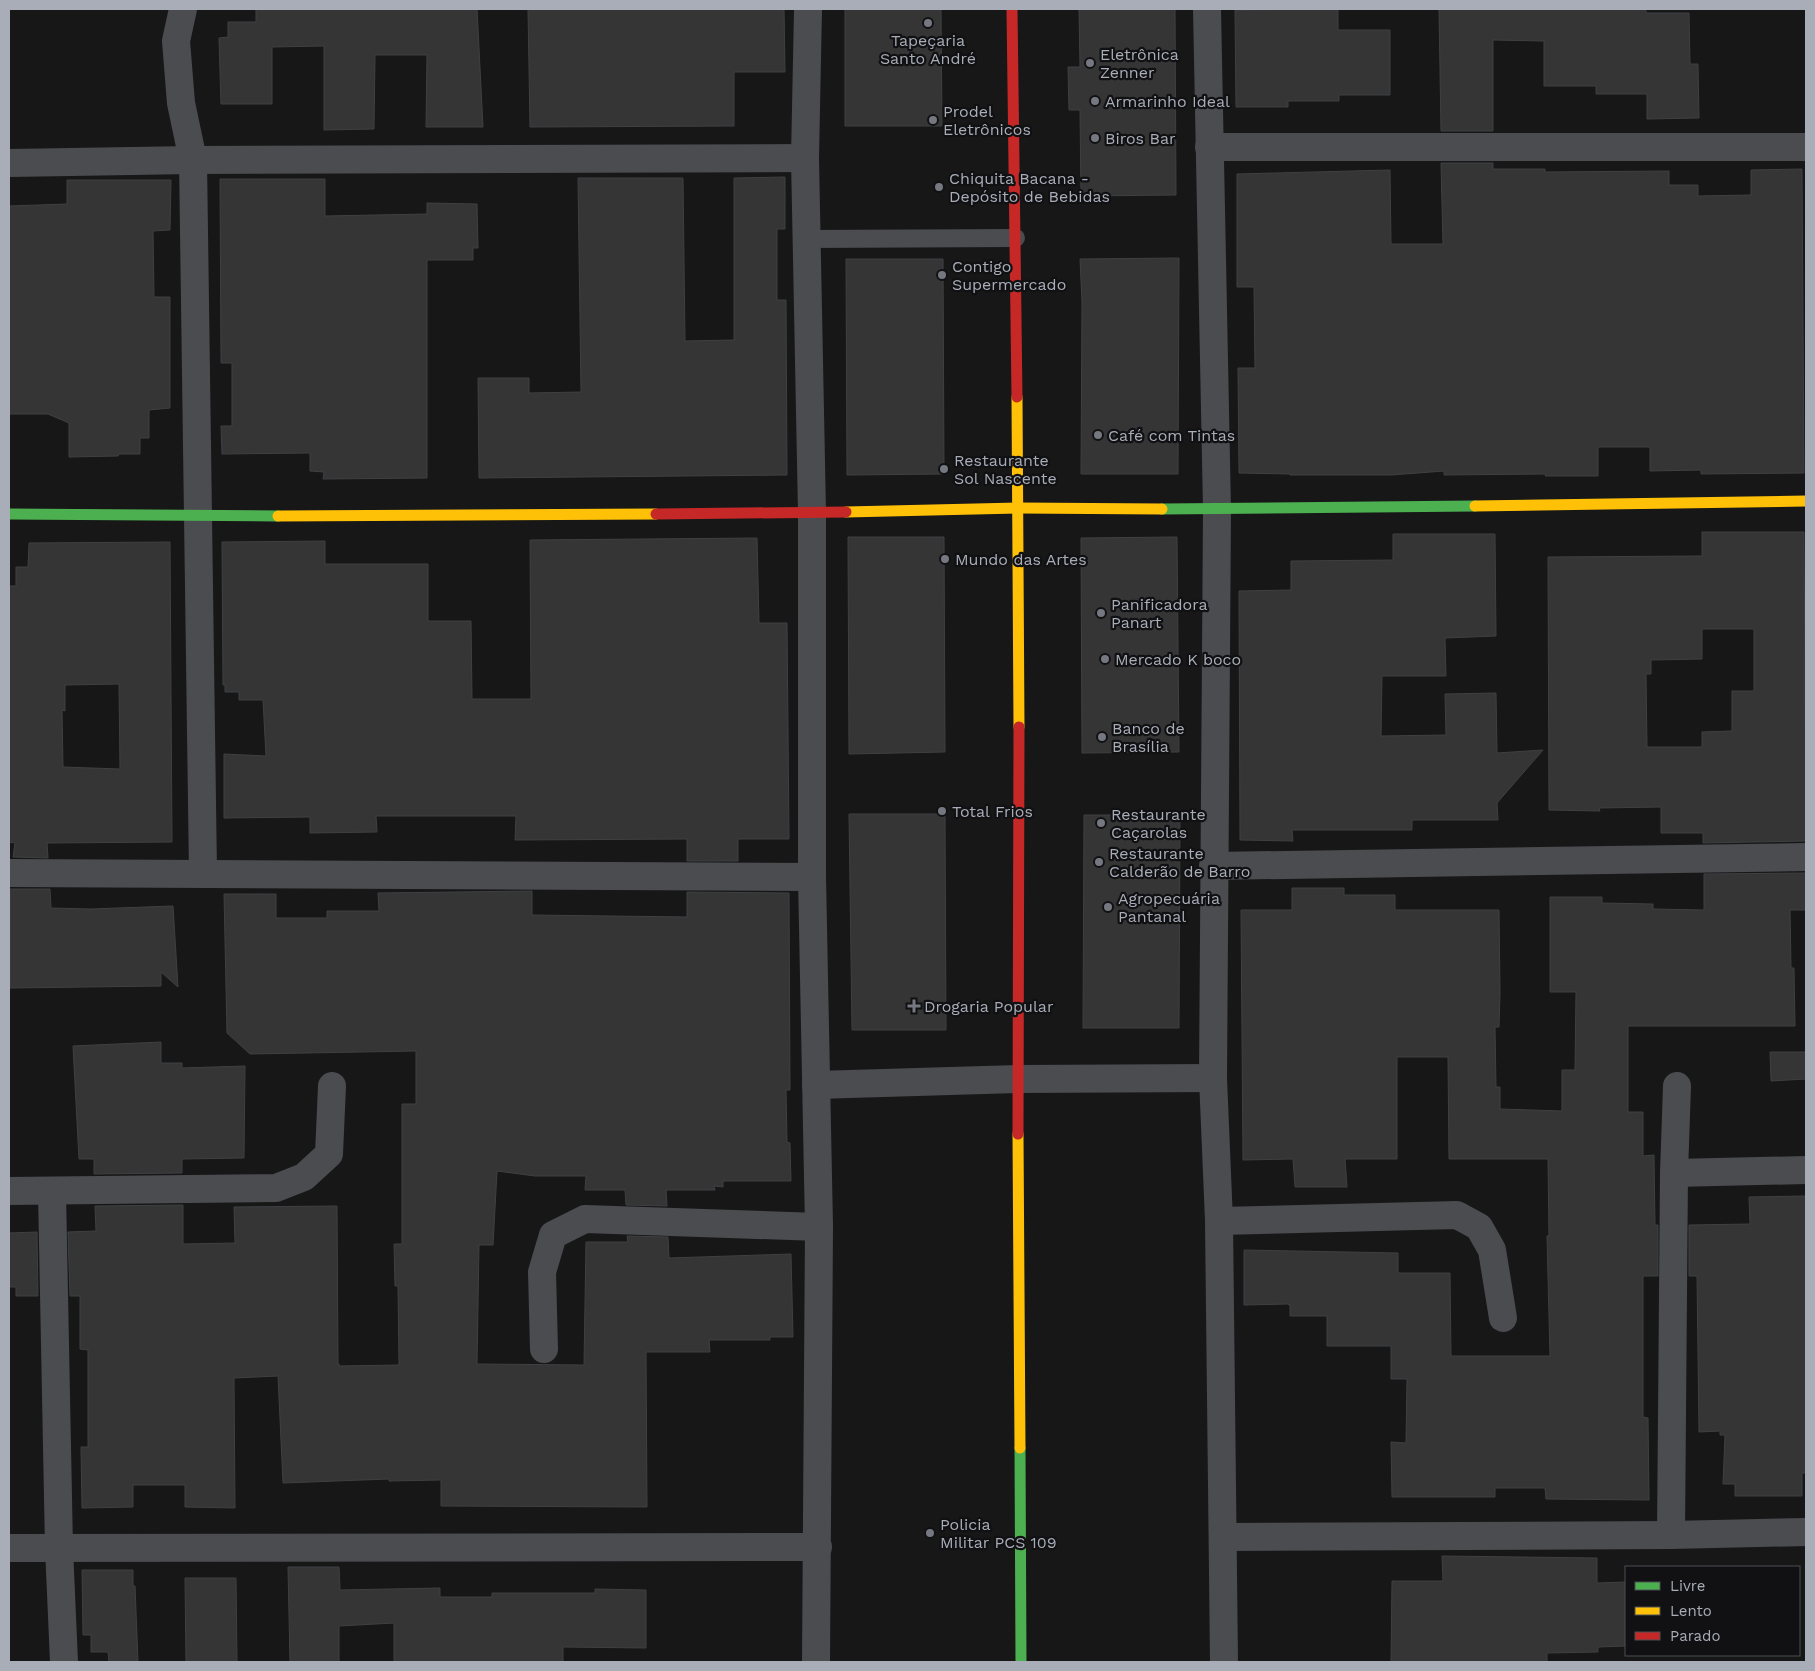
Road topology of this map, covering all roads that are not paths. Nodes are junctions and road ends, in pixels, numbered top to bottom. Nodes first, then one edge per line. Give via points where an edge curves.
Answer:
1 (183, 9) edge
2 (808, 9) edge
3 (1012, 9) edge
4 (1207, 9) edge
5 (1209, 147) junction
6 (1806, 147) edge
7 (806, 158) junction
8 (193, 160) junction
9 (9, 163) edge
10 (1016, 238) junction
11 (807, 239) junction
12 (1806, 501) edge
13 (1019, 508) junction
14 (1217, 510) junction
15 (812, 513) junction
16 (9, 514) edge
17 (199, 517) junction
18 (1806, 857) edge
19 (1213, 866) junction
20 (9, 873) edge
21 (203, 873) junction
22 (812, 877) junction
23 (1213, 1078) junction
24 (1018, 1079) junction
25 (816, 1085) junction
26 (332, 1086) dead end
27 (1677, 1086) dead end
28 (1806, 1170) edge
29 (1674, 1172) junction
30 (9, 1191) edge
31 (52, 1192) junction
32 (1219, 1222) junction
33 (819, 1227) junction
34 (1503, 1318) dead end
35 (544, 1349) dead end
36 (1806, 1532) edge
37 (1671, 1535) junction
38 (1224, 1537) junction
39 (818, 1546) junction
40 (9, 1548) edge
41 (59, 1548) junction
42 (64, 1662) edge
43 (816, 1662) edge
44 (1022, 1662) edge
45 (1224, 1662) edge

1 - 8 street via 176,41 181,103
2 - 7 street
3 - 10 street
4 - 5 street
5 - 6 street
5 - 14 street
7 - 8 street
7 - 11 street
8 - 9 street
8 - 17 street
10 - 11 lane
10 - 13 street
11 - 15 street
12 - 14 street
13 - 14 street
13 - 15 street
13 - 24 street
14 - 19 street
15 - 17 street
15 - 22 street
16 - 17 street
17 - 21 street
18 - 19 street
19 - 23 street
20 - 21 street
21 - 22 street
22 - 25 street
23 - 24 street
23 - 32 street
24 - 25 street
24 - 44 street
25 - 33 street
26 - 31 street via 329,1154 304,1177 276,1188
27 - 29 street
28 - 29 street
29 - 37 street
30 - 31 street
31 - 41 street
32 - 34 street via 1457,1215 1479,1227 1492,1250
32 - 38 street
33 - 35 street via 585,1219 554,1235 542,1272
33 - 39 street
36 - 37 street
37 - 38 street
38 - 45 street
39 - 41 street
39 - 43 street
40 - 41 street
41 - 42 street

